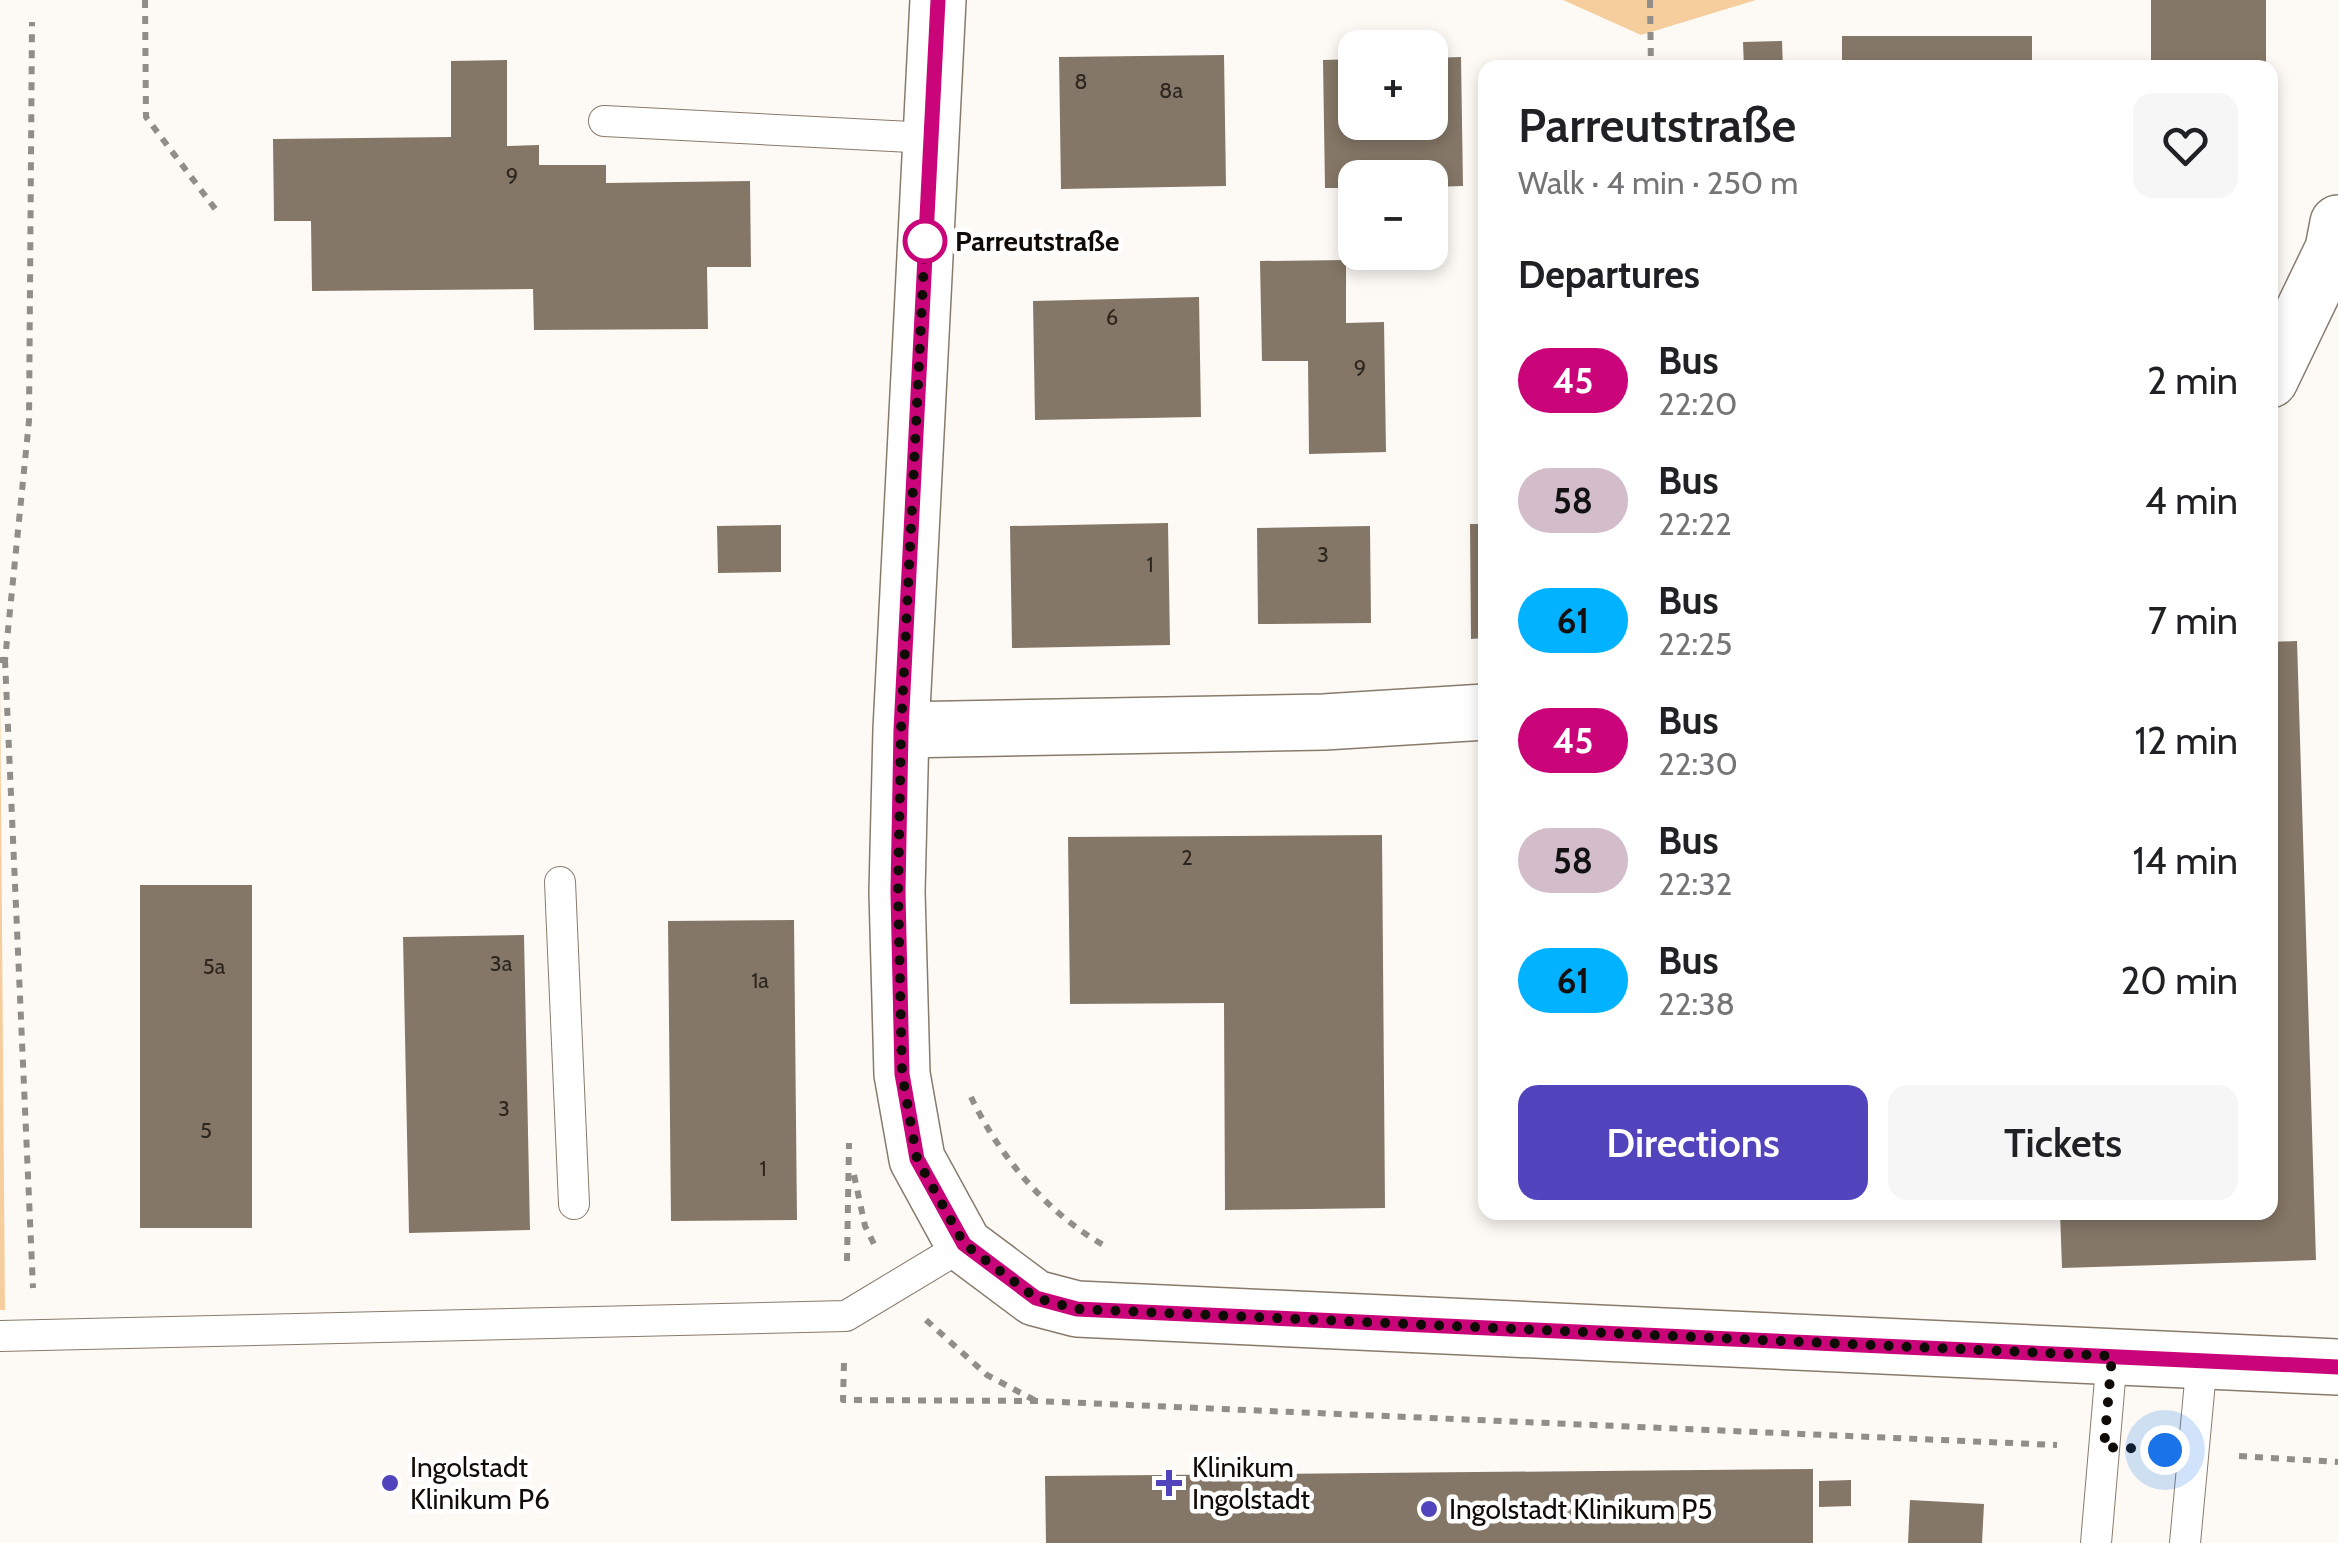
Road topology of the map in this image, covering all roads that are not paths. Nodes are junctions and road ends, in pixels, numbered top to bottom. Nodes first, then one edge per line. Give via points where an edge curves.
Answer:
1 (938, 0) edge
2 (604, 122) dead end
3 (930, 138) junction
4 (2338, 223) edge
5 (2278, 363) edge
6 (1478, 712) edge
7 (901, 730) junction
8 (560, 882) dead end
9 (574, 1204) dead end
10 (964, 1244) junction
11 (0, 1336) edge
12 (2112, 1356) junction
13 (2202, 1360) junction
14 (2338, 1367) edge
15 (2096, 1543) edge
16 (2185, 1543) edge

1 - 3 street
2 - 3 lane
3 - 7 street
4 - 5 street
6 - 7 street
7 - 10 street via 902,1074 917,1159
8 - 9 lane
10 - 11 lane via 846,1316
10 - 12 street via 1036,1298 1077,1309
12 - 13 street
12 - 15 lane
13 - 14 street
13 - 16 lane

